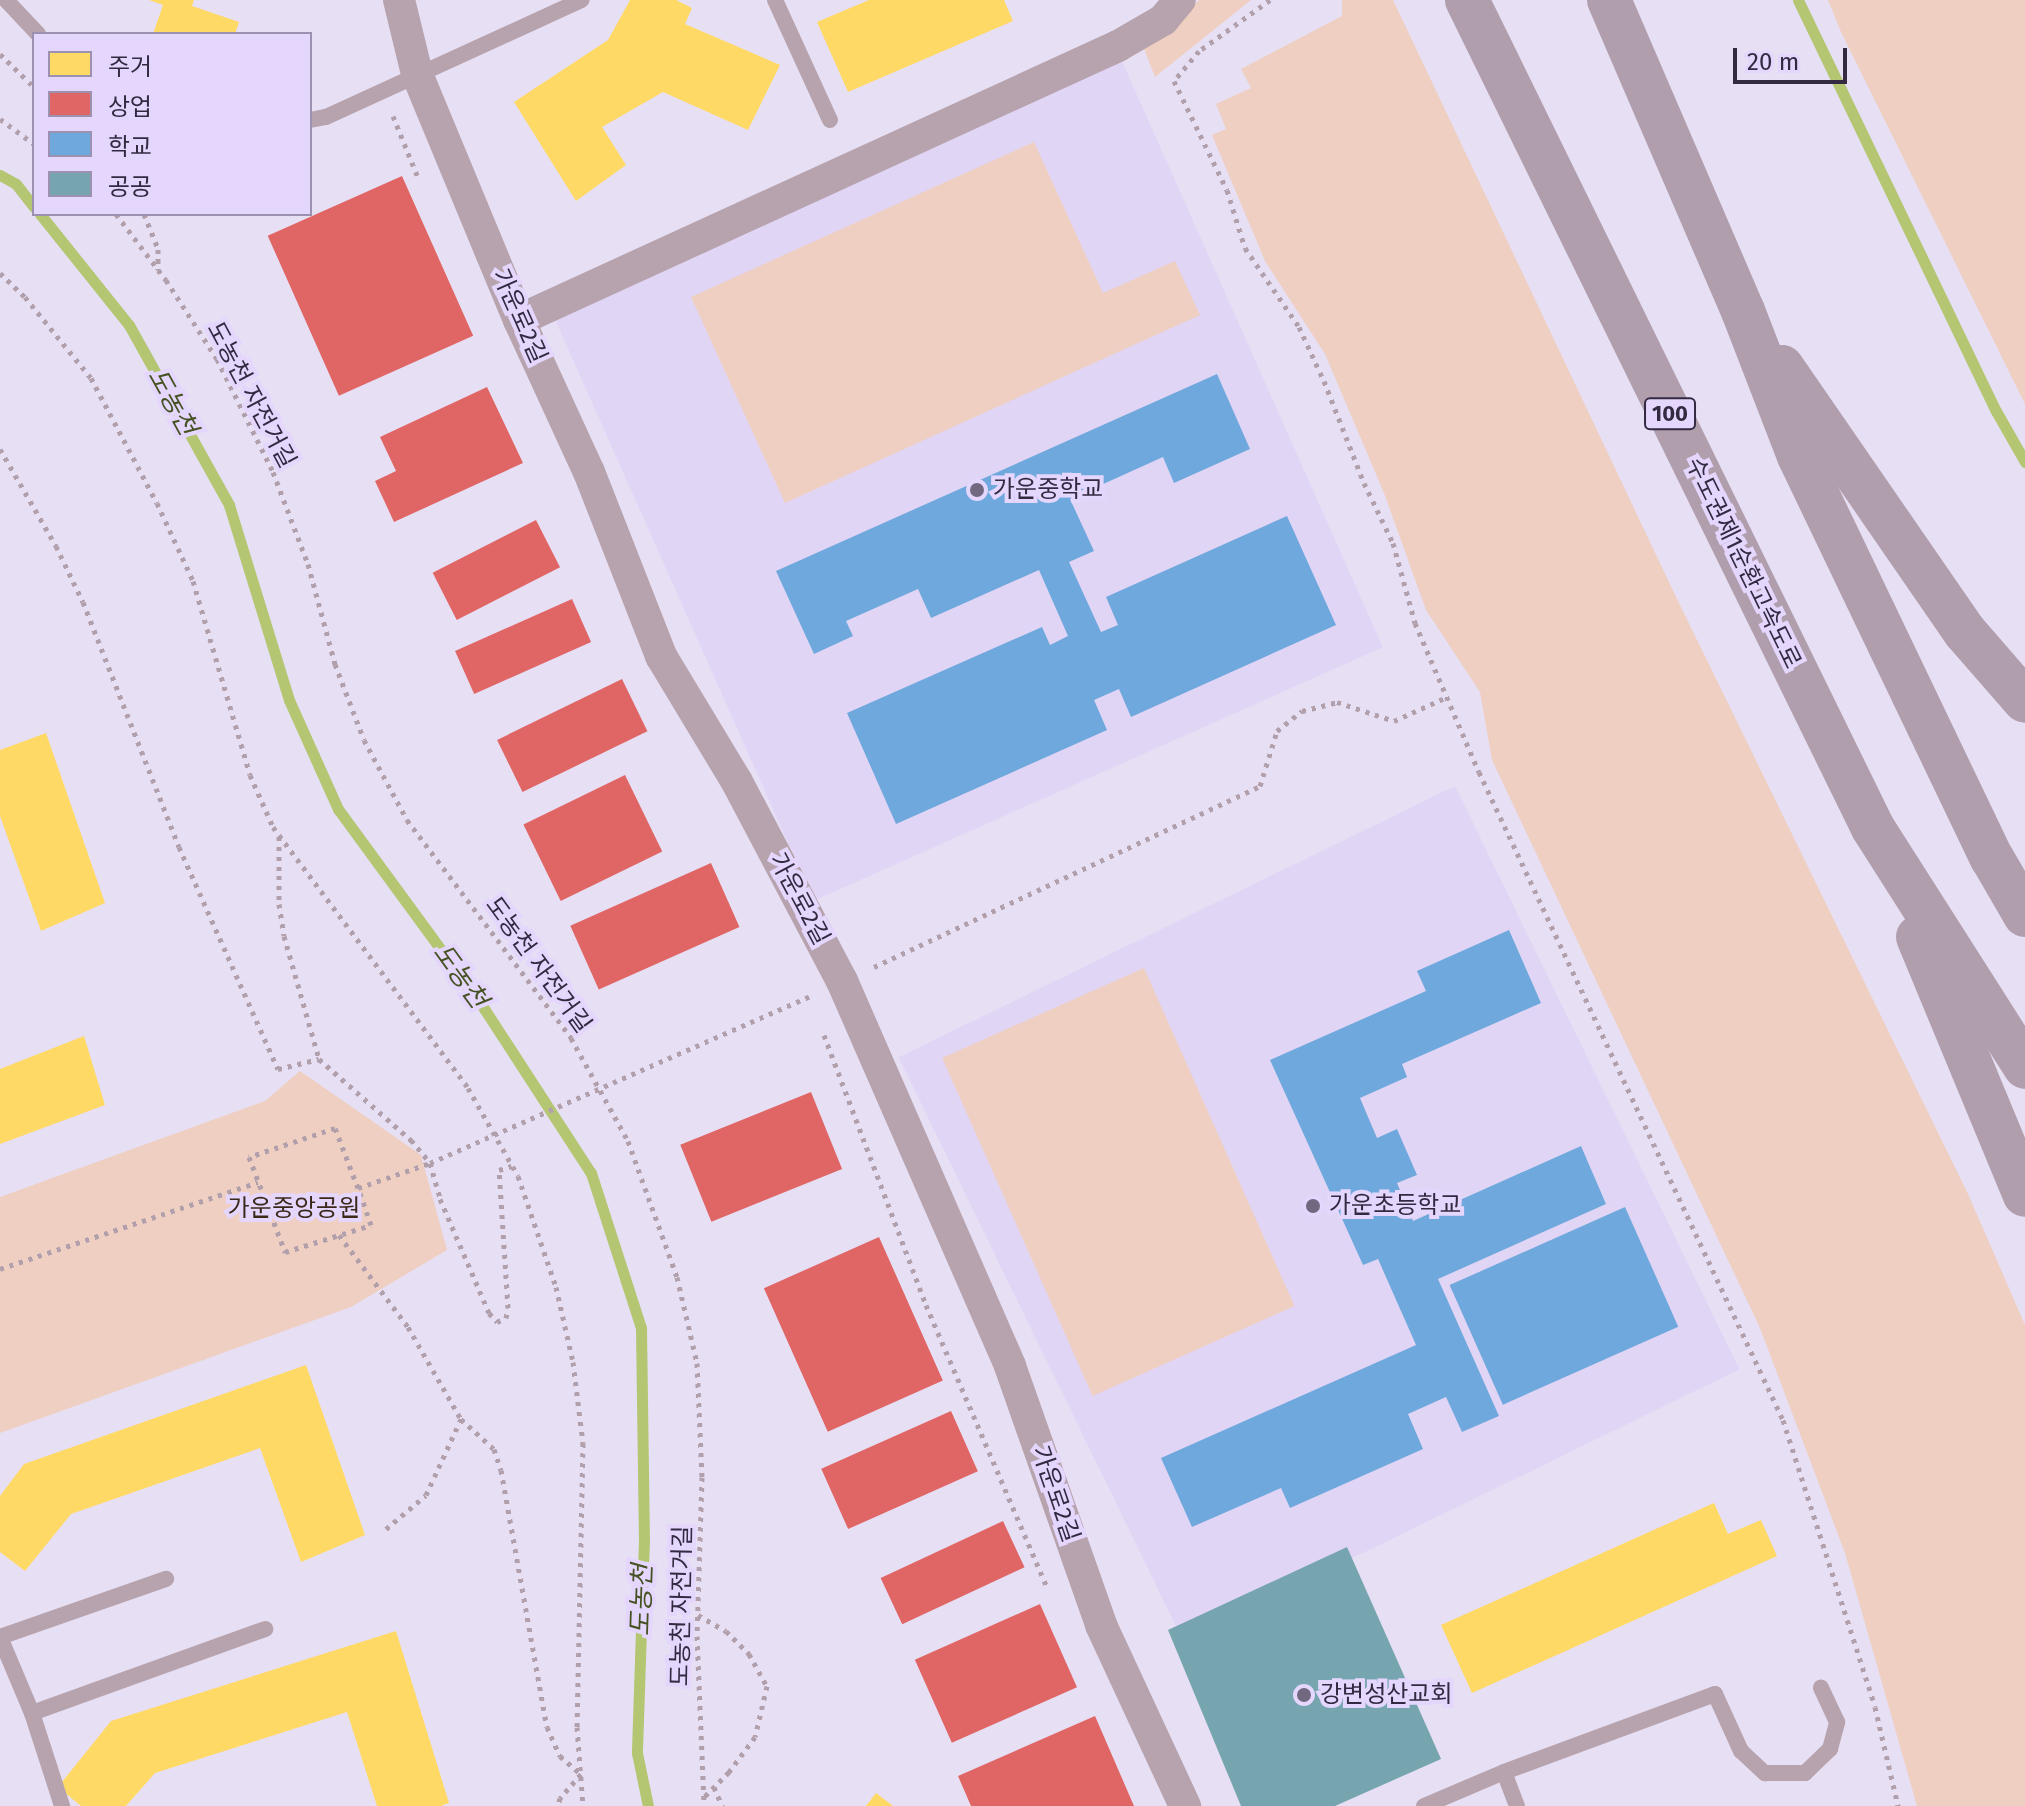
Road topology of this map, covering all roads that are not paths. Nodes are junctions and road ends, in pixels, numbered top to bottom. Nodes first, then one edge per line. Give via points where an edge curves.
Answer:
1 (6, 0) edge
2 (399, 0) edge
3 (581, 0) edge
4 (775, 0) edge
5 (1180, 0) edge
6 (1467, 0) edge
7 (1609, 0) edge
8 (36, 32) edge
9 (417, 74) junction
10 (312, 120) edge
11 (830, 120) dead end
12 (1743, 311) junction
13 (519, 320) junction
14 (2025, 701) edge
15 (1873, 828) junction
16 (2025, 915) edge
17 (2025, 1067) edge
18 (2025, 1195) edge
19 (166, 1579) dead end
20 (265, 1629) dead end
21 (0, 1637) edge
22 (1821, 1688) dead end
23 (32, 1713) junction
24 (1504, 1772) junction
25 (62, 1806) edge
26 (1185, 1806) edge
27 (1424, 1806) edge
28 (1517, 1806) edge

1 - 8 lane
2 - 9 street, 가운로2길
3 - 9 lane
4 - 11 lane
5 - 13 street via 1163,20 1118,46
6 - 15 highway, 수도권제1순환고속도로 / 100
7 - 12 highway
9 - 10 lane
9 - 13 street, 가운로2길
12 - 14 highway via 1965,632
12 - 16 highway via 1799,456 1992,858
13 - 26 street, 가운로2길 via 589,472 661,656 737,782 842,981 1010,1366 1101,1625
15 - 17 highway, 수도권제1순환고속도로 / 100
15 - 18 highway
19 - 21 lane
20 - 23 lane
21 - 23 lane
22 - 24 lane via 1837,1722 1830,1749 1805,1773 1765,1773 1741,1751 1715,1694
23 - 25 lane
24 - 27 lane
24 - 28 lane

